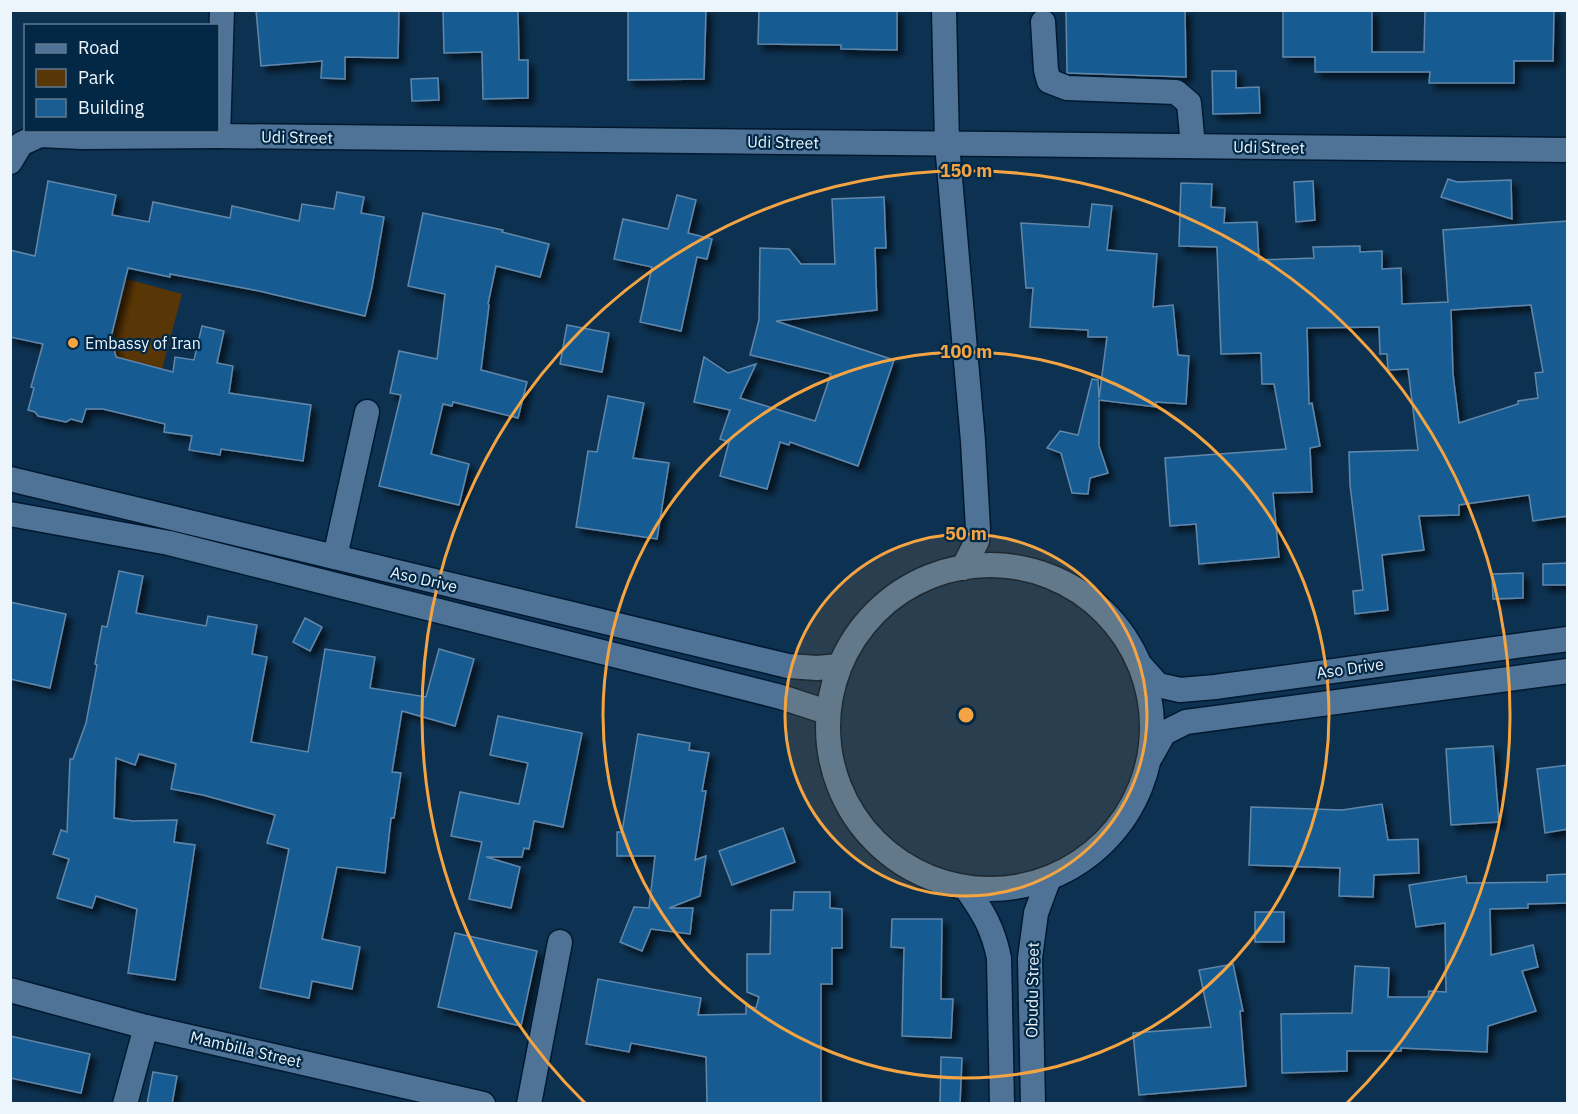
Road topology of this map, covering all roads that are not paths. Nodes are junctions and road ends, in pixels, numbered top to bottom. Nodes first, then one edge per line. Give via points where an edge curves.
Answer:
1 (222, 10) edge
2 (944, 10) edge
3 (1043, 22) dead end
4 (219, 104) edge
5 (218, 132) edge
6 (218, 136) junction
7 (947, 144) junction
8 (14, 145) edge
9 (1193, 146) junction
10 (1568, 150) edge
11 (367, 412) dead end
12 (10, 478) edge
13 (10, 514) edge
14 (334, 557) junction
15 (963, 568) junction
16 (1568, 639) edge
17 (1141, 665) junction
18 (839, 666) junction
19 (1568, 671) edge
20 (827, 712) junction
21 (1151, 756) junction
22 (1049, 878) junction
23 (966, 888) junction
24 (560, 942) dead end
25 (10, 990) edge
26 (146, 1027) junction
27 (125, 1104) edge
28 (483, 1104) edge
29 (529, 1104) edge
30 (1002, 1104) edge
31 (1033, 1104) edge

1 - 4 street
2 - 7 street
3 - 9 street via 1049,81 1067,88 1176,92 1189,103
5 - 6 street
6 - 7 street, Udi Street
6 - 8 street, Udi Street via 40,135
7 - 9 street, Udi Street
7 - 15 street via 978,529 977,541
9 - 10 street, Udi Street
11 - 14 street
12 - 14 street, Aso Drive
13 - 20 street, Aso Drive via 169,543 782,697
14 - 18 street, Aso Drive via 788,666
15 - 17 street via 1015,567 1048,575 1077,590 1104,611 1125,636
15 - 18 street via 918,582 890,599 866,622
16 - 17 street, Aso Drive via 1180,690 1158,685
17 - 21 street via 1150,694
18 - 20 street
19 - 21 street, Aso Drive via 1186,722 1164,733
20 - 23 street via 827,745 834,777 867,834 891,857 920,874
21 - 22 street via 1142,788 1105,843 1079,864
22 - 23 street via 1017,888
22 - 31 street, Obudu Street via 1036,913 1030,958
23 - 30 street, Obudu Street via 987,918 999,958
24 - 29 street
25 - 26 street, Mambilla Street
26 - 27 street
26 - 28 street, Mambilla Street

